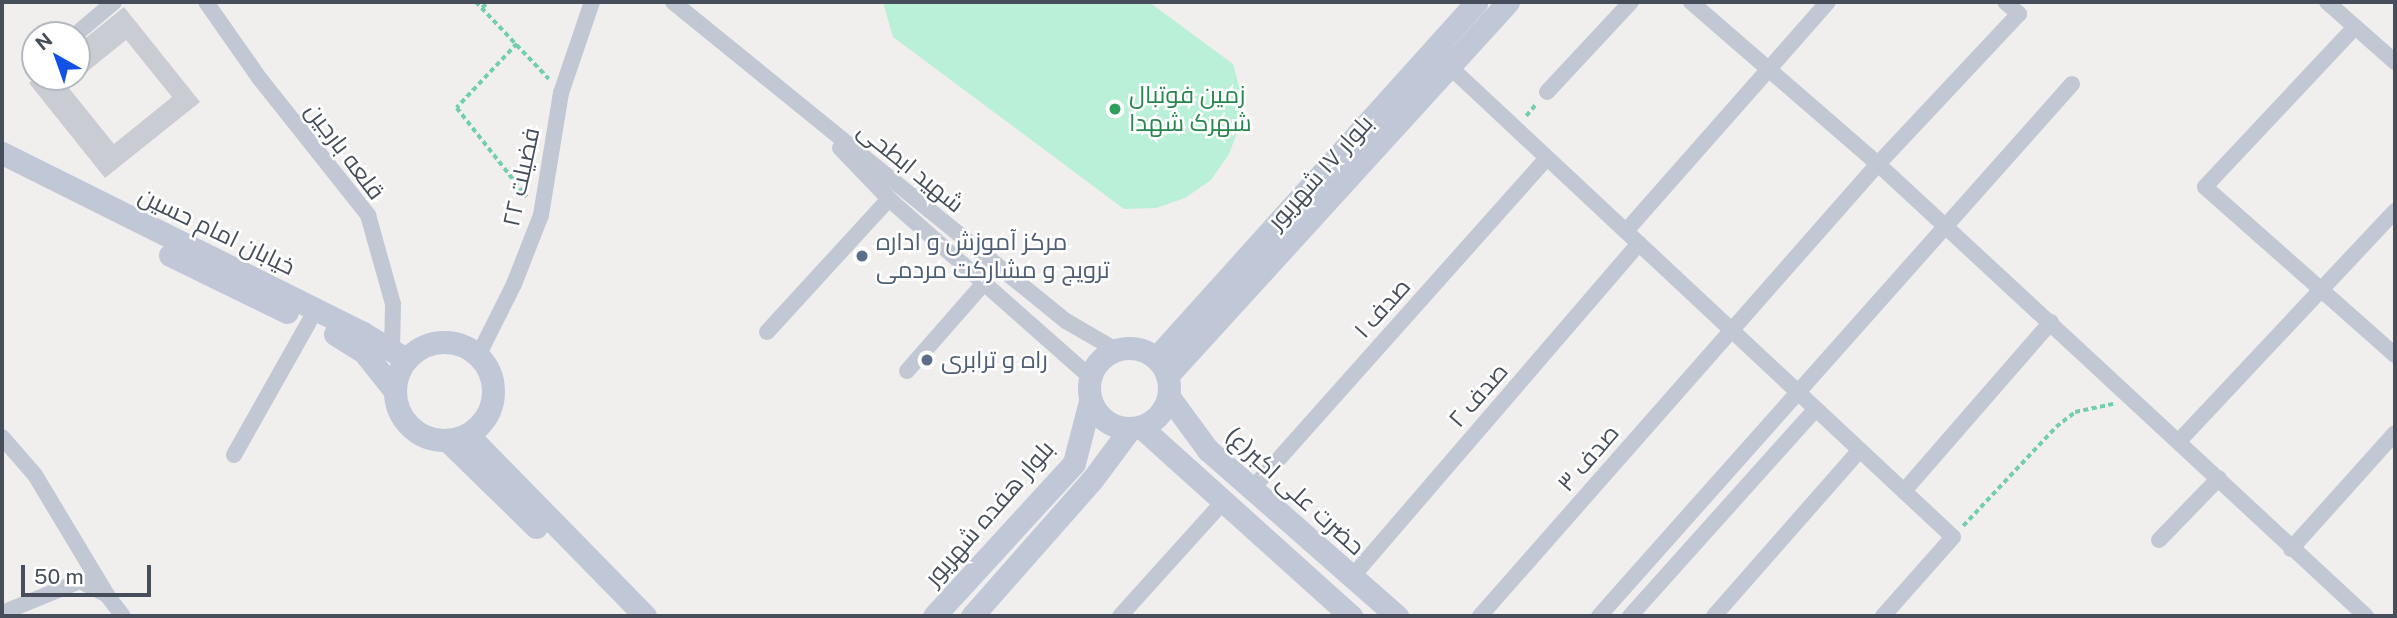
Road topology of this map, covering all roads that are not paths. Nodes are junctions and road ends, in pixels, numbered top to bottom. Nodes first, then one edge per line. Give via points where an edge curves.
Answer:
1 (114, 2) edge
2 (206, 2) edge
3 (592, 2) edge
4 (673, 2) edge
5 (1477, 2) edge
6 (1508, 2) edge
7 (1631, 2) edge
8 (1692, 2) edge
9 (1828, 2) edge
10 (2005, 2) edge
11 (2327, 2) edge
12 (91, 21) edge
13 (2355, 27) junction
14 (2395, 62) edge
15 (1450, 67) junction
16 (1768, 67) junction
17 (2072, 84) dead end
18 (1548, 92) road end
19 (814, 117) junction
20 (2, 153) edge
21 (1547, 158) junction
22 (1878, 164) junction
23 (2, 171) edge
24 (889, 199) junction
25 (2395, 211) edge
26 (1944, 224) junction
27 (1626, 231) junction
28 (1639, 243) junction
29 (984, 283) junction
30 (2323, 290) junction
31 (309, 322) junction
32 (2051, 322) junction
33 (1731, 329) junction
34 (767, 332) dead end
35 (1116, 349) junction
36 (399, 354) junction
37 (2395, 355) edge
38 (478, 356) junction
39 (907, 371) dead end
40 (1090, 377) junction
41 (1164, 377) junction
42 (394, 390) junction
43 (1800, 394) junction
44 (1090, 401) junction
45 (1816, 409) junction
46 (1136, 428) junction
47 (2395, 433) edge
48 (2, 437) edge
49 (458, 438) junction
50 (2179, 441) junction
51 (1860, 450) junction
52 (234, 455) dead end
53 (2219, 478) junction
54 (1252, 489) junction
55 (1904, 491) junction
56 (1223, 502) junction
57 (1277, 511) junction
58 (1258, 533) junction
59 (2159, 540) dead end
60 (2291, 549) junction
61 (1352, 577) junction
62 (107, 595) junction
63 (2, 613) edge
64 (1891, 613) edge
65 (977, 614) edge
66 (123, 616) edge
67 (625, 616) edge
68 (645, 616) edge
69 (934, 616) edge
70 (1120, 616) edge
71 (1351, 616) edge
72 (1397, 616) edge
73 (1480, 616) edge
74 (1599, 616) edge
75 (1630, 616) edge
76 (1714, 616) edge
77 (2366, 616) edge

1 - 12 street
2 - 36 street, قلعه بارجین via 260,79 368,215 393,304
3 - 38 street, فضیلت ۲۲ via 561,93 541,215
4 - 19 street, شهید ابطحی
5 - 41 street, بلوار ۱۷ شهریور
6 - 15 street, بلوار ۱۷ شهریور
7 - 18 street
8 - 16 street
9 - 16 street
10 - 22 street, صدف ۳ via 2019,14
11 - 13 street
13 - 14 street
13 - 30 street via 2205,187
15 - 21 street
15 - 41 street, بلوار ۱۷ شهریور
16 - 22 street
16 - 27 street
17 - 26 street
19 - 24 street, شهید ابطحی
19 - 35 street, شهید ابطحی via 1066,321
20 - 36 street, خیابان امام حسین
21 - 27 street
21 - 54 street, صدف ۱
22 - 26 street
22 - 33 street, صدف ۳
23 - 31 street, خیابان امام حسین
24 - 29 street, شهید ابطحی
24 - 34 street
25 - 30 street
26 - 32 street
26 - 43 street
27 - 28 street
28 - 33 street
28 - 61 street, صدف ۲
29 - 39 street
29 - 40 street, شهید ابطحی
30 - 37 street
30 - 50 street
31 - 42 street, خیابان امام حسین via 364,352
31 - 52 street
32 - 50 street
32 - 55 street
33 - 43 street
33 - 73 street, صدف ۳
35 - 40 street via 1098,361
35 - 41 street via 1137,348
36 - 38 street via 442,342 461,345
36 - 42 street
38 - 49 street via 490,375 493,398 485,419
40 - 44 street
41 - 46 street via 1159,415
41 - 54 street, حضرت علی اکبر(ع) via 1208,450
42 - 49 street via 398,411 410,428 428,438
43 - 45 street
43 - 74 street
44 - 46 street via 1099,416 1113,426
44 - 69 street, بلوار هفده شهریور via 1074,463
45 - 51 street
45 - 75 street
46 - 56 street
46 - 65 street
47 - 60 street
48 - 62 street via 35,475
49 - 67 street
49 - 68 street
50 - 53 street
51 - 55 street
51 - 76 street
53 - 59 street
53 - 60 street
54 - 57 street, حضرت علی اکبر(ع)
55 - 64 street via 1953,537
56 - 58 street
56 - 70 street
57 - 58 street
57 - 61 street, حضرت علی اکبر(ع)
58 - 71 street
60 - 77 street
61 - 72 street, حضرت علی اکبر(ع)
62 - 63 street via 80,581
62 - 66 street

